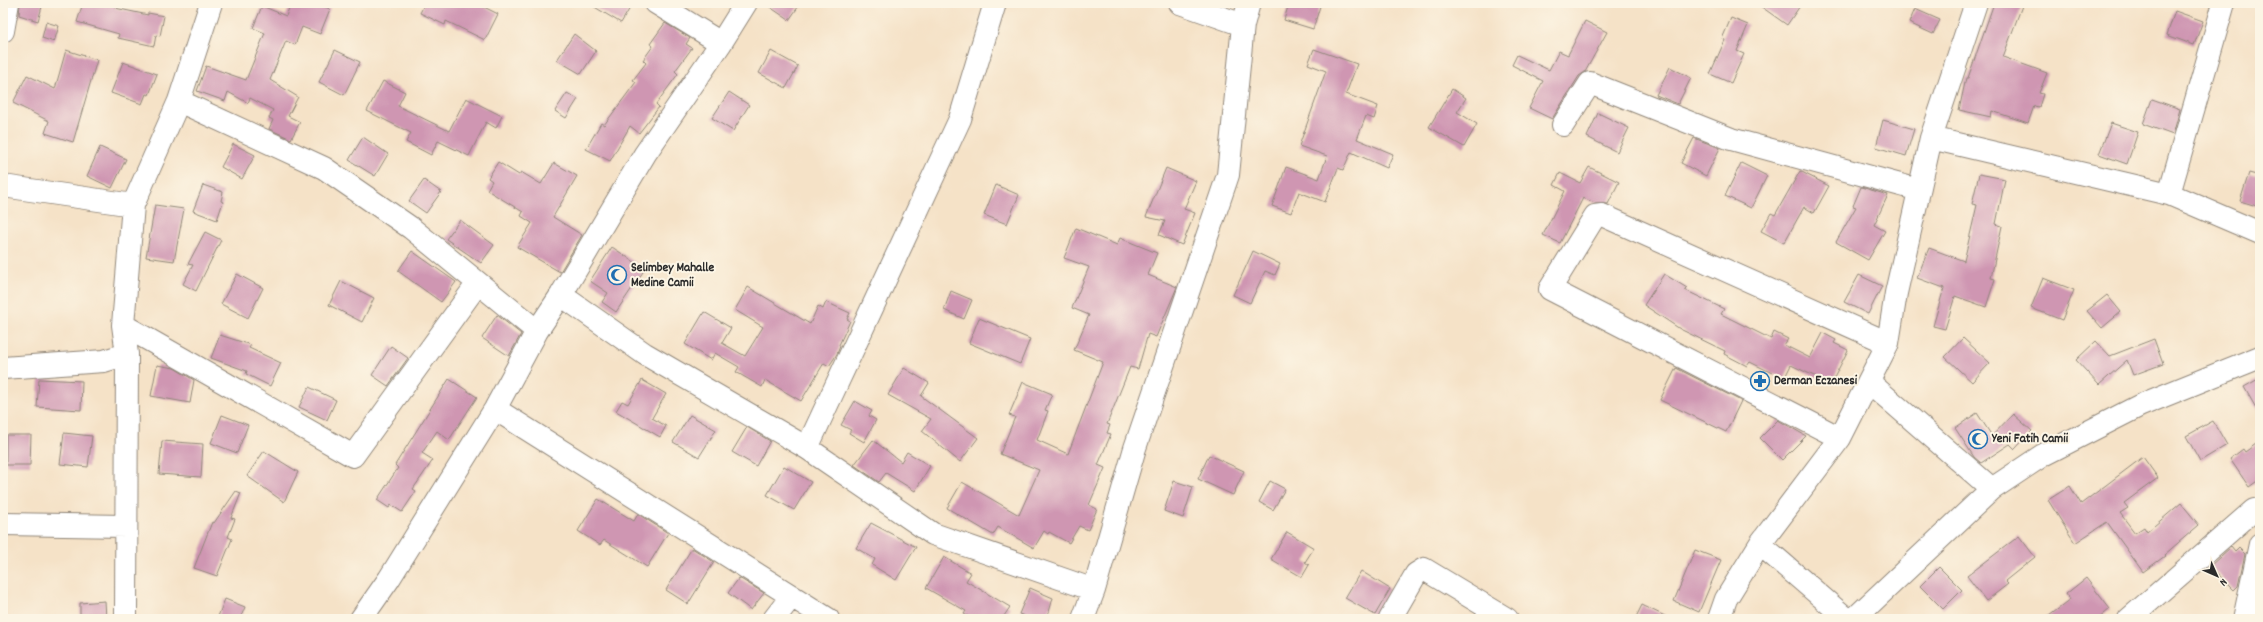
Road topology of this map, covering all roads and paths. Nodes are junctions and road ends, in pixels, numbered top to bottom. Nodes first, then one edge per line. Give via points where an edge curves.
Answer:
1 (8, 3) edge
2 (211, 3) edge
3 (656, 3) edge
4 (746, 3) edge
5 (995, 3) edge
6 (1180, 3) edge
7 (1249, 3) edge
8 (1976, 3) edge
9 (2224, 3) edge
10 (1243, 25) junction
11 (3, 31) edge
12 (721, 43) junction
13 (179, 101) junction
14 (1563, 125) dead end
15 (1931, 138) junction
16 (3, 186) edge
17 (1920, 190) junction
18 (2169, 194) junction
19 (133, 205) junction
20 (2260, 233) edge
21 (478, 283) junction
22 (561, 296) junction
23 (123, 325) junction
24 (537, 331) junction
25 (1888, 343) junction
26 (127, 354) junction
27 (2260, 357) edge
28 (3, 368) edge
29 (1869, 382) junction
30 (494, 409) junction
31 (1840, 438) junction
32 (807, 448) junction
33 (1992, 489) junction
34 (2260, 509) edge
35 (3, 524) edge
36 (125, 526) junction
37 (1760, 544) junction
38 (2260, 544) edge
39 (1094, 590) junction
40 (791, 597) junction
41 (126, 619) edge
42 (361, 619) edge
43 (774, 619) edge
44 (828, 619) edge
45 (1083, 619) edge
46 (1390, 619) edge
47 (1507, 619) edge
48 (1719, 619) edge
49 (1847, 619) edge
50 (1854, 619) edge
51 (2129, 619) edge
52 (2244, 619) edge

1 - 11 street
2 - 13 street
3 - 12 street
4 - 12 street
5 - 32 street via 960,119
6 - 10 street
7 - 10 street
8 - 15 street
9 - 18 street
10 - 39 street via 1228,175 1135,448
12 - 22 street via 645,154
13 - 19 street
13 - 21 street via 324,168 411,228
14 - 17 street via 1590,83 1731,139
15 - 17 street
15 - 18 street
16 - 19 street
17 - 25 street via 1896,293
18 - 20 street
19 - 23 street
21 - 23 street via 353,456
21 - 24 street
22 - 24 street
22 - 32 street via 645,354
23 - 26 street
24 - 30 street
25 - 29 street
25 - 31 street via 1602,215 1596,216 1550,289
26 - 28 street via 104,361
26 - 36 street
27 - 33 street via 2141,405 2043,455
29 - 31 street
29 - 33 street
30 - 40 street
30 - 42 street via 389,579
31 - 37 street
32 - 39 street via 934,534
33 - 50 street
34 - 51 street via 2254,510
35 - 36 street
36 - 41 street
37 - 48 street via 1726,599
37 - 49 street
38 - 52 street
39 - 45 street
40 - 43 street
40 - 44 street
46 - 47 street via 1416,574 1424,569

